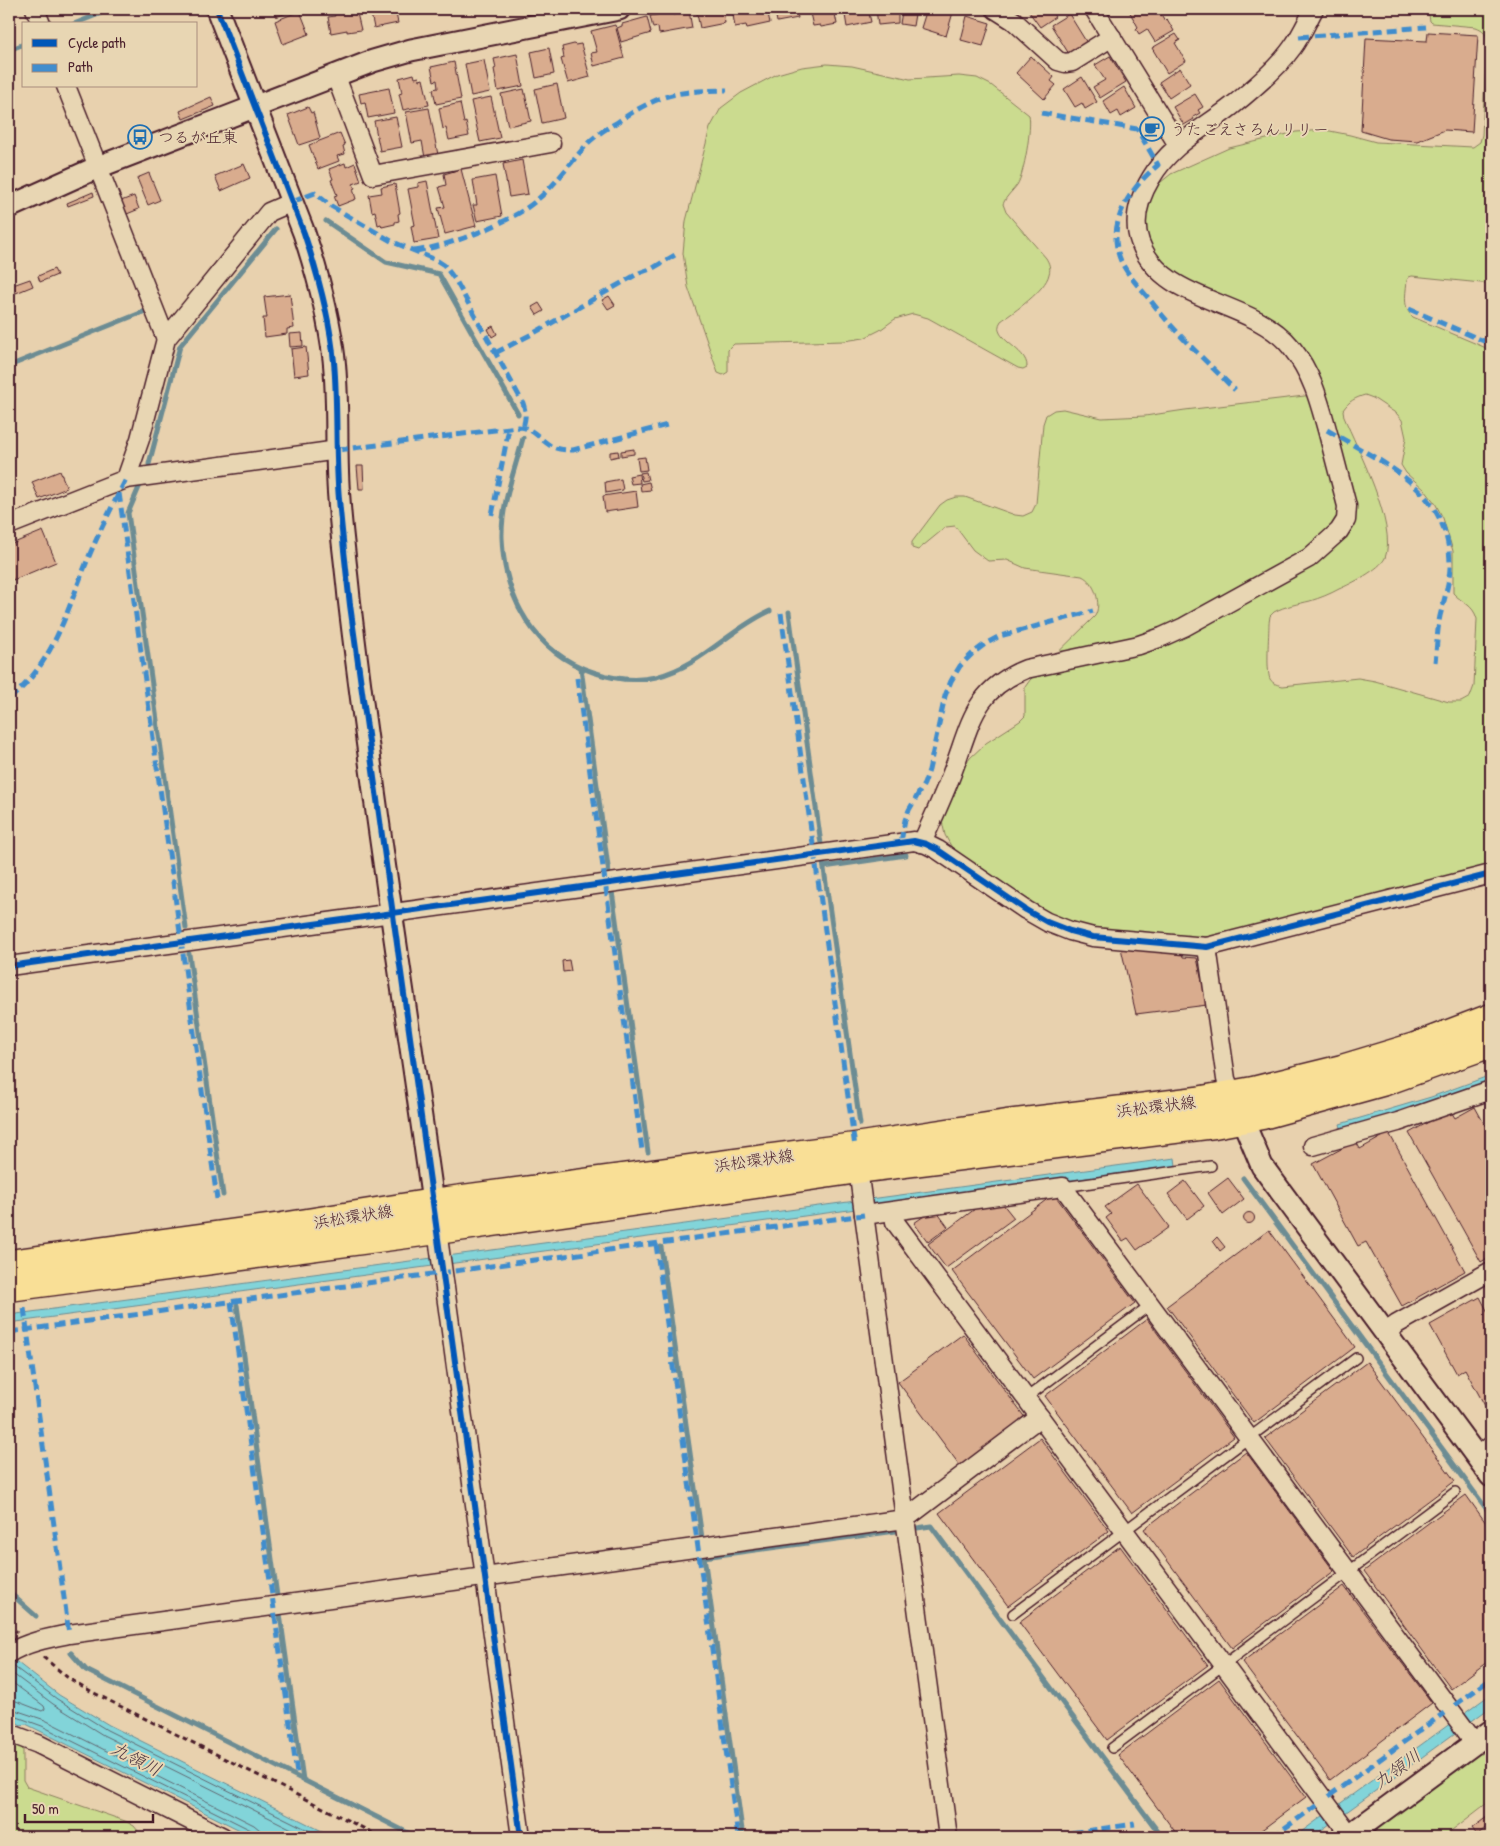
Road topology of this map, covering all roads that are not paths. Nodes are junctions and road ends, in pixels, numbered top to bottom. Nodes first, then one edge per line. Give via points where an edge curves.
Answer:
1 (35, 9) edge
2 (217, 9) edge
3 (619, 9) edge
4 (995, 9) edge
5 (1094, 9) edge
6 (1314, 9) edge
7 (40, 22) edge
8 (1112, 37) junction
9 (335, 74) junction
10 (67, 88) edge
11 (255, 106) junction
12 (551, 143) dead end
13 (1178, 145) junction
14 (98, 167) junction
15 (292, 202) junction
16 (9, 207) edge
17 (166, 339) junction
18 (338, 450) junction
19 (126, 479) junction
20 (9, 525) edge
21 (922, 843) junction
22 (1491, 874) edge
23 (392, 913) junction
24 (1207, 947) junction
25 (9, 966) edge
26 (1491, 1018) edge
27 (1491, 1043) edge
28 (1491, 1090) edge
29 (1237, 1107) junction
30 (1313, 1146) dead end
31 (1212, 1166) dead end
32 (860, 1180) junction
33 (1063, 1187) junction
34 (433, 1203) junction
35 (894, 1211) junction
36 (864, 1213) junction
37 (440, 1251) junction
38 (9, 1264) edge
39 (1491, 1271) edge
40 (9, 1287) edge
41 (1150, 1305) junction
42 (1385, 1333) junction
43 (1356, 1358) dead end
44 (1026, 1398) junction
45 (1040, 1417) junction
46 (1248, 1438) junction
47 (1484, 1451) edge
48 (1491, 1476) edge
49 (1455, 1492) dead end
50 (906, 1519) junction
51 (1124, 1530) junction
52 (1348, 1572) junction
53 (485, 1577) junction
54 (1013, 1614) dead end
55 (18, 1649) edge
56 (1224, 1664) junction
57 (9, 1733) edge
58 (1478, 1736) edge
59 (1112, 1748) dead end
60 (1347, 1833) edge
61 (223, 1837) edge
62 (521, 1837) edge
63 (948, 1837) edge

1 - 7 street
2 - 11 street
3 - 9 street via 411,50
4 - 8 street via 1014,21 1058,61 1065,63 1072,62
5 - 8 street
6 - 13 street via 1281,61 1232,106
8 - 13 street
9 - 11 street
9 - 12 street via 373,175
10 - 14 street
11 - 14 street
11 - 15 street
13 - 21 street via 1158,166 1138,204 1138,237 1144,252 1165,278 1259,320 1289,344 1311,377 1318,395 1347,506 1346,520 1339,531 1309,558 1169,634 1139,645 1026,669 995,685 974,713
14 - 16 street
14 - 17 street
15 - 17 street via 269,212
15 - 18 street via 316,269 330,330
17 - 19 street
18 - 19 street
18 - 23 street via 339,497 350,605
19 - 20 street
21 - 23 street via 892,844
21 - 24 street via 938,850 1026,910 1070,931 1093,937
22 - 24 street
23 - 25 street
23 - 34 street
24 - 29 street via 1226,1079
26 - 29 main road, 浜松環状線
27 - 29 main road, 浜松環状線 via 1385,1081
28 - 30 street via 1398,1122
29 - 32 main road, 浜松環状線 via 1205,1125
29 - 34 main road, 浜松環状線 via 1197,1101
29 - 42 street via 1262,1166
31 - 33 lane
32 - 36 street
32 - 37 main road, 浜松環状線
33 - 35 street
33 - 41 street
34 - 37 street
34 - 38 main road, 浜松環状線
35 - 36 street
35 - 44 street via 896,1222
36 - 50 street
37 - 40 main road, 浜松環状線
37 - 53 street
39 - 42 street
41 - 44 lane
41 - 46 street
42 - 47 street
43 - 46 lane
44 - 45 street
45 - 50 street
45 - 51 street
46 - 51 lane
46 - 52 street
47 - 48 street
49 - 52 lane
50 - 53 street
50 - 63 street
51 - 54 lane
51 - 56 street
52 - 56 lane
52 - 58 street via 1452,1711
53 - 55 street via 69,1634
53 - 62 street
56 - 59 lane
56 - 60 street
57 - 61 street via 38,1744
58 - 60 street

